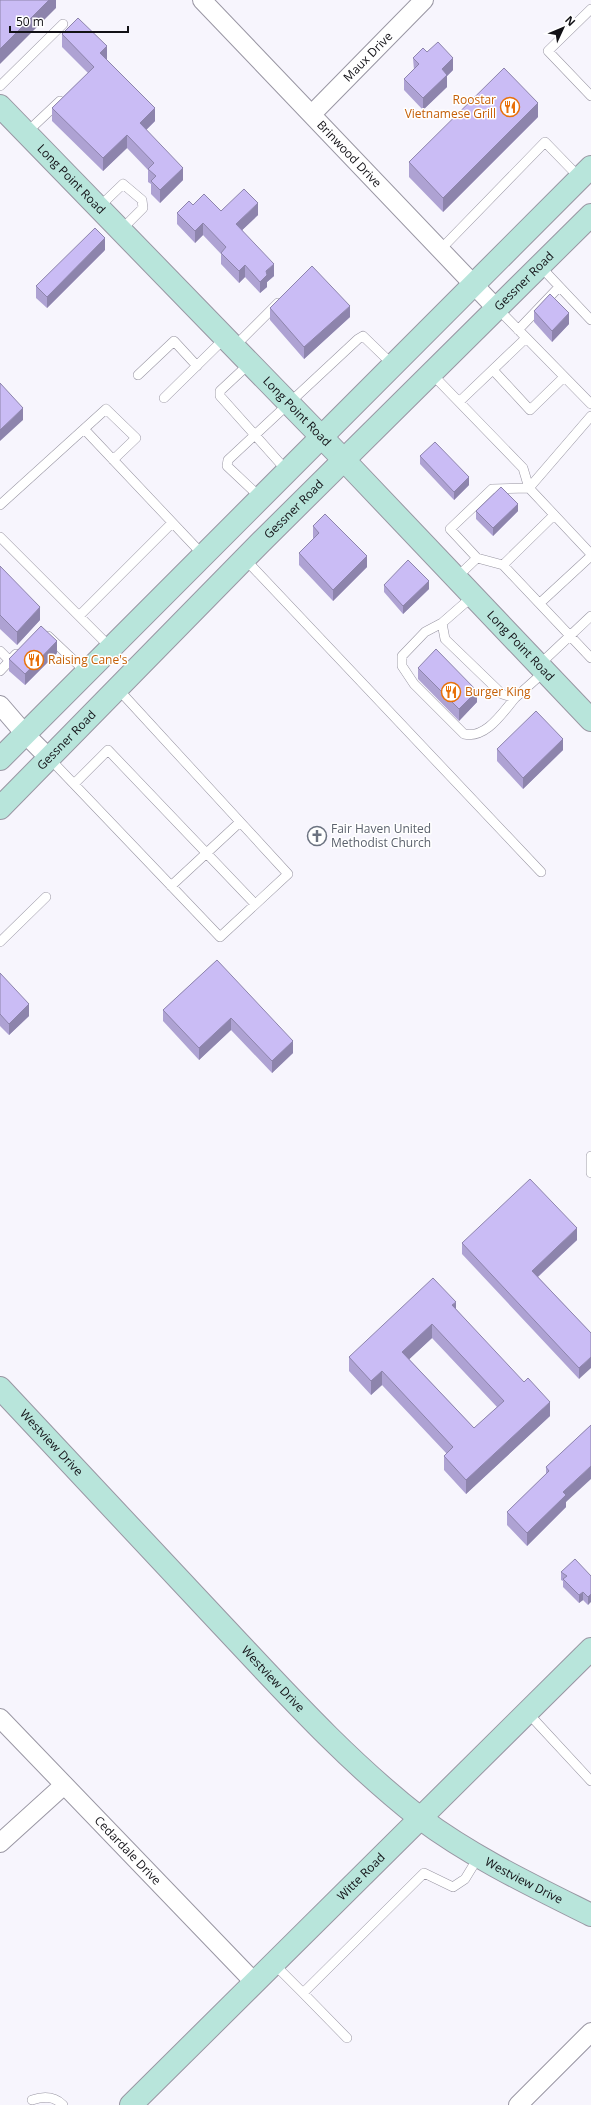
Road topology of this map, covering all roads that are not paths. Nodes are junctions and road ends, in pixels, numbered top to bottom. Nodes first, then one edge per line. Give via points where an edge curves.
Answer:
1 (202, 0) edge
2 (424, 0) edge
3 (591, 9) edge
4 (63, 24) dead end
5 (0, 86) edge
6 (66, 95) edge
7 (591, 96) edge
8 (0, 106) edge
9 (312, 114) junction
10 (26, 133) junction
11 (585, 172) edge
12 (98, 208) junction
13 (591, 215) edge
14 (120, 231) junction
15 (441, 249) junction
16 (539, 265) junction
17 (474, 284) junction
18 (559, 286) junction
19 (284, 298) edge
20 (496, 308) junction
21 (591, 320) edge
22 (518, 330) junction
23 (526, 338) junction
24 (230, 343) junction
25 (250, 363) junction
26 (393, 365) junction
27 (197, 366) junction
28 (493, 370) junction
29 (431, 374) junction
30 (138, 375) dead end
31 (564, 377) junction
32 (164, 398) dead end
33 (288, 402) junction
34 (459, 402) junction
35 (591, 404) edge
36 (591, 416) edge
37 (85, 430) junction
38 (254, 435) junction
39 (322, 438) junction
40 (113, 460) junction
41 (344, 460) junction
42 (288, 471) junction
43 (529, 488) junction
44 (260, 498) junction
45 (0, 505) edge
46 (554, 515) junction
47 (172, 523) junction
48 (0, 537) edge
49 (203, 555) junction
50 (591, 555) edge
51 (477, 558) junction
52 (245, 559) junction
53 (503, 564) junction
54 (456, 578) junction
55 (473, 596) junction
56 (540, 603) junction
57 (79, 616) junction
58 (591, 616) edge
59 (442, 623) junction
60 (41, 629) edge
61 (570, 636) junction
62 (26, 645) edge
63 (111, 648) junction
64 (0, 651) edge
65 (591, 658) edge
66 (10, 661) junction
67 (542, 668) junction
68 (0, 671) edge
69 (86, 672) junction
70 (118, 689) junction
71 (515, 698) junction
72 (0, 705) edge
73 (591, 720) edge
74 (25, 734) junction
75 (0, 759) edge
76 (50, 759) junction
77 (74, 784) junction
78 (0, 808) edge
79 (240, 822) junction
80 (207, 853) junction
81 (541, 872) dead end
82 (171, 886) junction
83 (46, 897) dead end
84 (256, 904) junction
85 (0, 942) edge
86 (591, 1156) edge
87 (591, 1173) edge
88 (0, 1388) edge
89 (591, 1649) edge
90 (527, 1712) junction
91 (0, 1718) edge
92 (591, 1781) edge
93 (64, 1785) junction
94 (421, 1818) junction
95 (0, 1843) edge
96 (480, 1856) junction
97 (591, 1915) edge
98 (274, 1964) junction
99 (255, 1982) junction
100 (303, 1993) junction
101 (591, 2032) edge
102 (347, 2038) dead end
103 (32, 2100) dead end
104 (523, 2103) edge
105 (63, 2105) edge
106 (131, 2105) edge

1 - 9 street, Brinwood Drive
2 - 9 street, Maux Drive
3 - 7 lane via 548,51
4 - 5 lane
6 - 10 lane
8 - 10 main road, Long Point Road
9 - 15 street, Brinwood Drive
10 - 12 main road, Long Point Road
11 - 15 lane via 545,142
11 - 17 main road
12 - 14 main road, Long Point Road
12 - 14 lane via 123,184 142,200 143,208
13 - 16 main road, Gessner Road
14 - 24 main road, Long Point Road
15 - 17 street, Brinwood Drive
16 - 18 lane
16 - 20 main road, Gessner Road
17 - 20 street, Brinwood Drive
17 - 26 main road
18 - 21 lane
18 - 22 lane
19 - 24 lane
20 - 22 lane
20 - 29 main road, Gessner Road
22 - 23 lane
23 - 28 lane
23 - 31 lane
24 - 25 main road, Long Point Road
24 - 27 lane
25 - 33 main road, Long Point Road
25 - 38 lane via 220,391 220,396
26 - 33 lane via 363,336
26 - 39 main road
27 - 30 lane via 174,341
27 - 32 lane
28 - 31 lane via 530,410
28 - 34 lane
29 - 34 lane
29 - 41 main road, Gessner Road
31 - 35 lane
33 - 38 lane
33 - 39 main road, Long Point Road
34 - 43 lane via 523,468
36 - 43 lane
37 - 40 lane
37 - 40 lane via 106,410 136,438
37 - 45 lane
38 - 42 lane
38 - 44 lane via 228,460 227,466
39 - 41 main road, Long Point Road
39 - 42 main road
40 - 47 lane
41 - 52 main road, Gessner Road
41 - 54 main road, Long Point Road
42 - 44 main road
43 - 46 lane
43 - 51 lane via 492,488 450,529
44 - 49 main road
46 - 50 lane
46 - 53 lane
47 - 49 lane
47 - 57 lane
48 - 57 lane
49 - 63 main road
50 - 56 lane
51 - 53 lane
51 - 54 lane
52 - 70 main road, Gessner Road
52 - 81 lane
53 - 56 lane
54 - 55 main road, Long Point Road
55 - 59 lane
55 - 67 main road, Long Point Road
56 - 61 lane
57 - 63 lane
58 - 61 lane
59 - 71 lane via 445,640 502,694
59 - 71 lane via 426,632 402,656 402,666 414,684 464,734 471,736 487,729
60 - 69 lane
61 - 65 lane
61 - 67 lane
62 - 66 lane
63 - 69 main road
64 - 66 lane
66 - 68 lane
67 - 71 lane
67 - 73 main road, Long Point Road
69 - 74 main road
70 - 76 main road, Gessner Road
70 - 79 lane
72 - 74 street
74 - 75 main road
74 - 76 street
76 - 77 lane
76 - 78 main road, Gessner Road
77 - 80 lane via 108,750
77 - 82 lane
79 - 80 lane
79 - 84 lane via 288,874
80 - 82 lane
80 - 84 lane
82 - 84 lane via 220,937
83 - 85 lane
86 - 87 lane
88 - 94 main road, Westview Drive via 310,1719 372,1777
89 - 90 main road, Witte Road
90 - 92 lane
90 - 94 main road, Witte Road
91 - 93 street, Cedardale Drive
93 - 95 street
93 - 99 street, Cedardale Drive
94 - 96 main road, Westview Drive
94 - 98 main road, Witte Road
96 - 97 main road, Westview Drive
96 - 100 lane via 465,1879 454,1887 424,1873
98 - 99 main road, Witte Road
98 - 100 lane
99 - 106 main road, Witte Road
100 - 102 lane
101 - 104 street
103 - 105 lane via 41,2097 56,2098

